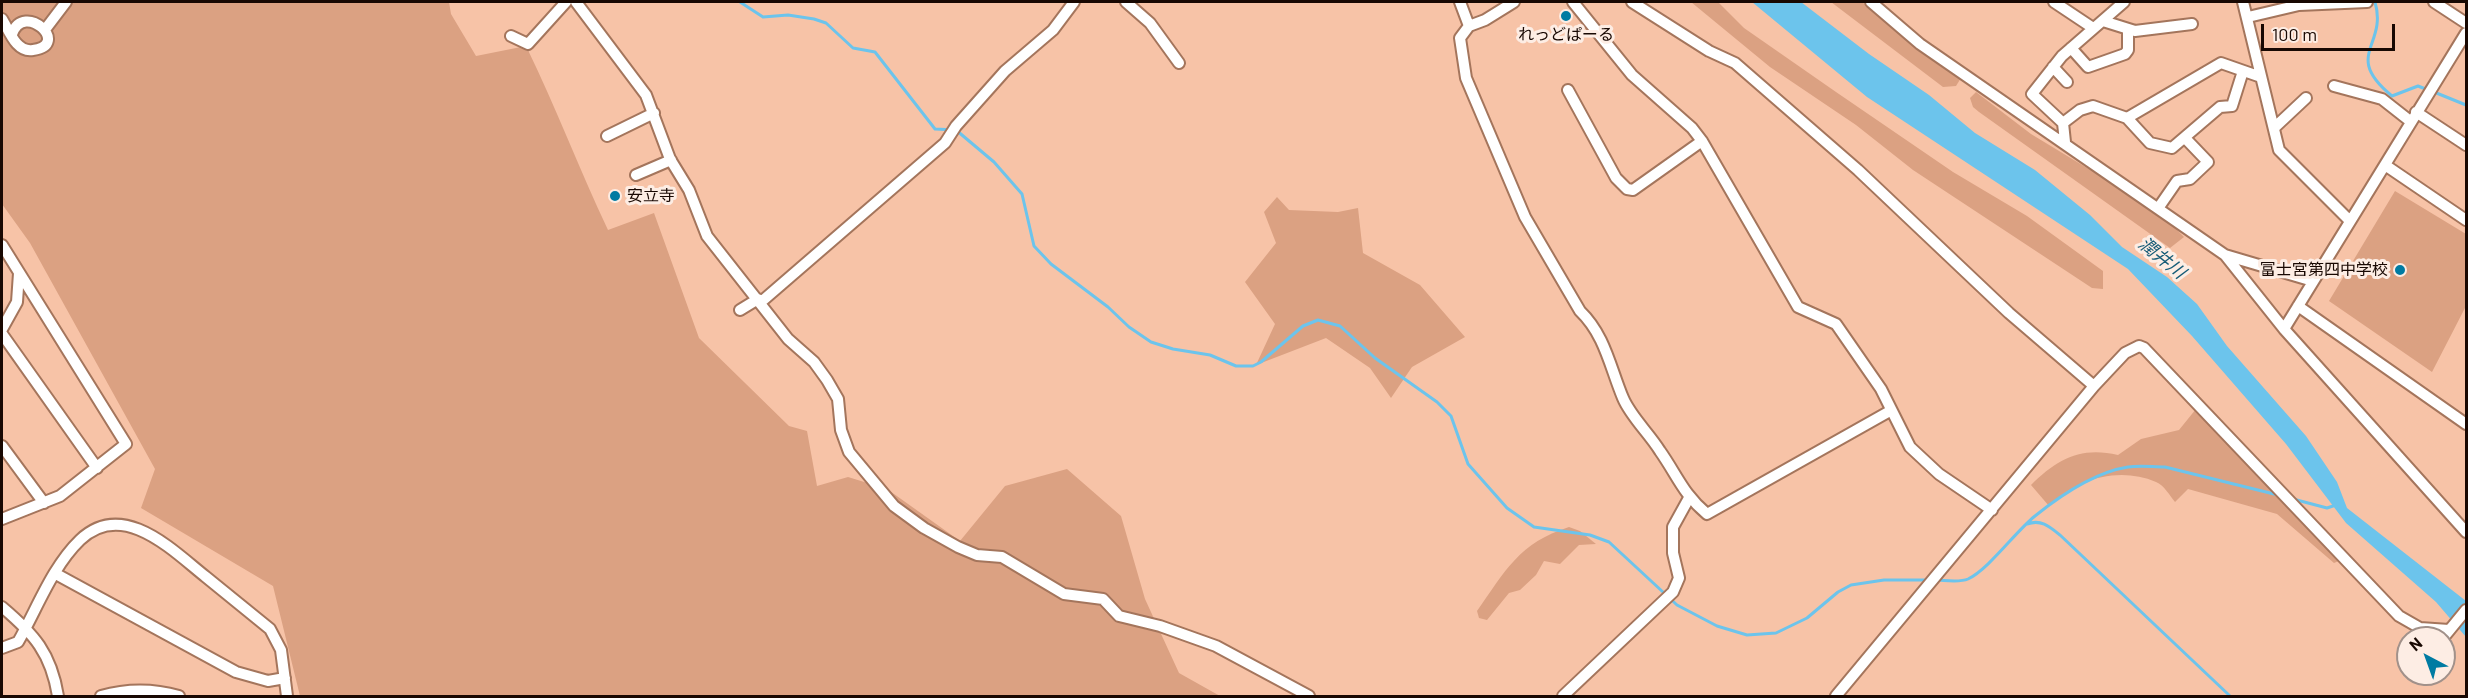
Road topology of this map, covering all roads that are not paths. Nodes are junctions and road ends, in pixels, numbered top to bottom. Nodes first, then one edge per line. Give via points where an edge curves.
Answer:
1 (66, 2) edge
2 (566, 2) edge
3 (576, 2) edge
4 (1074, 2) edge
5 (1126, 2) edge
6 (1460, 2) edge
7 (1514, 2) edge
8 (1573, 2) edge
9 (1632, 2) edge
10 (1871, 2) edge
11 (2054, 2) edge
12 (2124, 2) edge
13 (2244, 2) edge
14 (2367, 2) edge
15 (2434, 2) edge
16 (2248, 17) junction
17 (2, 19) edge
18 (2103, 21) junction
19 (2466, 23) edge
20 (2192, 24) dead end
21 (1468, 26) junction
22 (47, 27) junction
23 (2093, 28) junction
24 (2128, 29) junction
25 (2466, 33) edge
26 (12, 34) junction
27 (511, 36) dead end
28 (2071, 48) junction
29 (1179, 63) dead end
30 (2053, 67) junction
31 (2243, 71) junction
32 (2261, 77) junction
33 (2067, 82) dead end
34 (2334, 86) dead end
35 (1568, 90) dead end
36 (2306, 98) dead end
37 (654, 112) junction
38 (2413, 117) junction
39 (2127, 118) junction
40 (2063, 123) junction
41 (2274, 128) junction
42 (607, 136) dead end
43 (2185, 138) junction
44 (1702, 141) junction
45 (2065, 142) junction
46 (2466, 145) edge
47 (671, 160) junction
48 (2385, 165) junction
49 (636, 176) dead end
50 (2159, 207) junction
51 (2349, 220) junction
52 (2466, 220) edge
53 (2, 245) edge
54 (2225, 255) junction
55 (19, 270) junction
56 (2313, 281) junction
57 (759, 300) junction
58 (2298, 306) junction
59 (740, 310) dead end
60 (2284, 328) junction
61 (2, 330) edge
62 (2, 334) edge
63 (2094, 386) junction
64 (1890, 411) junction
65 (2466, 424) edge
66 (2, 446) edge
67 (97, 468) junction
68 (1689, 498) junction
69 (44, 503) junction
70 (1992, 510) junction
71 (2, 519) edge
72 (2466, 532) edge
73 (56, 574) junction
74 (2, 607) edge
75 (2466, 610) edge
76 (2418, 626) edge
77 (2453, 626) edge
78 (26, 628) junction
79 (2, 648) edge
80 (285, 678) junction
81 (58, 696) edge
82 (101, 696) edge
83 (179, 696) edge
84 (287, 696) edge
85 (1309, 696) edge
86 (1563, 696) edge
87 (1836, 696) edge

1 - 22 street
2 - 27 street via 528,44
3 - 37 street via 620,58
4 - 57 street via 1053,30 1005,71 945,144
5 - 29 street via 1150,23
6 - 21 street
7 - 21 street
8 - 44 street via 1632,75
9 - 63 street via 1735,63
10 - 45 street via 1920,44
11 - 23 street
12 - 18 street
13 - 16 street
14 - 16 street via 2299,5
15 - 19 street
16 - 32 street
17 - 26 street
18 - 23 street
18 - 24 street
20 - 24 street
21 - 68 street via 1460,38 1466,78 1525,217 1580,311 1592,322 1623,400 1661,451
22 - 26 street via 32,15 22,17
22 - 26 street via 48,37 43,46 34,50 24,49
23 - 28 street
24 - 28 street via 2125,54 2088,67
25 - 38 street
28 - 30 street
30 - 33 street
30 - 40 street via 2032,94
31 - 32 street
31 - 39 street via 2222,63
31 - 43 street via 2232,106 2220,107
32 - 41 street
34 - 38 street via 2382,99
35 - 44 street via 1616,178 1627,189 1634,190
36 - 41 street
37 - 42 street
37 - 47 street
38 - 46 street
38 - 48 street
39 - 40 street via 2093,106
39 - 43 street via 2150,143 2172,147
40 - 45 street
41 - 51 street via 2279,150
43 - 50 street via 2208,162 2190,179 2177,181
44 - 64 street via 1798,308 1836,324 1881,389
45 - 50 street
47 - 49 street
47 - 57 street via 689,190 707,236
48 - 51 street
48 - 52 street
50 - 54 street
51 - 56 street
53 - 55 street
54 - 56 street
54 - 60 street
55 - 61 street via 17,302
55 - 67 street via 126,444
56 - 58 street
57 - 59 street
57 - 85 street via 788,339 814,362 838,399 841,430 849,452 894,506 924,528 976,555 1002,557 1064,594 1103,599 1119,616 1216,646
58 - 60 street
58 - 65 street
60 - 72 street
62 - 67 street
63 - 70 street
63 - 76 street via 2133,347 2144,348 2399,616
64 - 68 street via 1707,513
64 - 70 street via 1910,447 1922,459
66 - 69 street
67 - 69 street
68 - 86 street via 1673,527 1678,578 1673,592
69 - 71 street
70 - 87 street
73 - 78 street
73 - 80 street via 236,672 268,681
73 - 80 street via 81,539 95,530 110,525 129,526 155,535 270,629 281,650
74 - 78 street
75 - 77 street
78 - 79 street via 18,642
78 - 81 street via 54,670
80 - 84 street
82 - 83 street via 143,690

